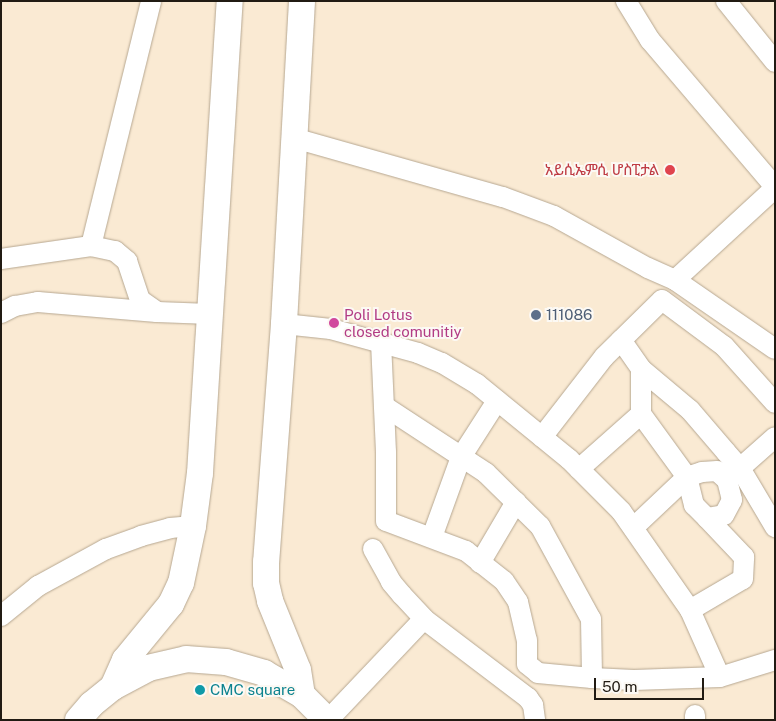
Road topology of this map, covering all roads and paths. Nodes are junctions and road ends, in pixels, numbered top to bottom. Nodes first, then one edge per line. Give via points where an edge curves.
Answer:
1 (151, 1) edge
2 (230, 1) edge
3 (302, 1) edge
4 (626, 1) edge
5 (726, 1) edge
6 (775, 62) edge
7 (294, 138) junction
8 (775, 188) edge
9 (91, 246) junction
10 (1, 260) edge
11 (675, 280) junction
12 (157, 312) junction
13 (1, 313) edge
14 (210, 314) junction
15 (284, 324) junction
16 (621, 340) junction
17 (381, 342) junction
18 (775, 349) edge
19 (641, 369) junction
20 (497, 401) junction
21 (775, 403) edge
22 (384, 406) junction
23 (641, 414) junction
24 (542, 437) junction
25 (775, 437) edge
26 (461, 457) junction
27 (579, 469) junction
28 (733, 474) junction
29 (687, 478) junction
30 (516, 502) junction
31 (707, 518) junction
32 (193, 526) junction
33 (775, 527) edge
34 (633, 528) junction
35 (432, 537) junction
36 (373, 549) dead end
37 (480, 563) junction
38 (690, 610) junction
39 (1, 616) edge
40 (424, 619) junction
41 (775, 660) edge
42 (720, 676) junction
43 (592, 678) junction
44 (113, 687) junction
45 (302, 695) junction
46 (78, 720) edge
47 (328, 720) edge
48 (535, 720) edge

1 - 9 street
2 - 14 main road
3 - 7 main road
4 - 8 street via 650,40
5 - 6 street
7 - 11 street via 504,197 554,216
7 - 15 main road
8 - 11 street
9 - 10 street
9 - 12 street via 115,251 127,261 140,300
11 - 18 street
12 - 13 street via 38,302 15,306
12 - 14 street
14 - 32 main road via 200,473
15 - 17 street via 331,329
15 - 45 main road via 266,583 278,624 298,670
16 - 19 street
16 - 21 street via 662,300 724,346
16 - 24 street
17 - 20 street via 442,363 477,384
17 - 22 street
19 - 23 street
19 - 28 street via 690,410
20 - 24 street
20 - 26 street
22 - 26 street
22 - 35 street via 386,521
23 - 27 street
23 - 29 street
24 - 27 street
25 - 28 street
26 - 30 street via 486,473
26 - 35 street
27 - 34 street via 621,511
28 - 29 street via 702,472
28 - 31 street via 732,500 724,515
28 - 33 street
29 - 31 street via 694,505
29 - 34 street
30 - 37 street
30 - 43 street via 540,526 591,619
31 - 38 street via 744,557 743,579
32 - 39 street via 170,528 106,549 38,586
32 - 44 main road via 181,583 171,604 125,660
34 - 38 street
35 - 37 street via 466,551
36 - 40 street via 391,582
37 - 43 street via 504,582 518,602 527,640 527,664 538,673
38 - 42 street
40 - 47 street
40 - 48 street via 528,698 533,705
41 - 42 street
42 - 43 street via 634,680
44 - 45 main road via 148,668 186,659 226,662 264,673
44 - 46 main road
45 - 47 main road

